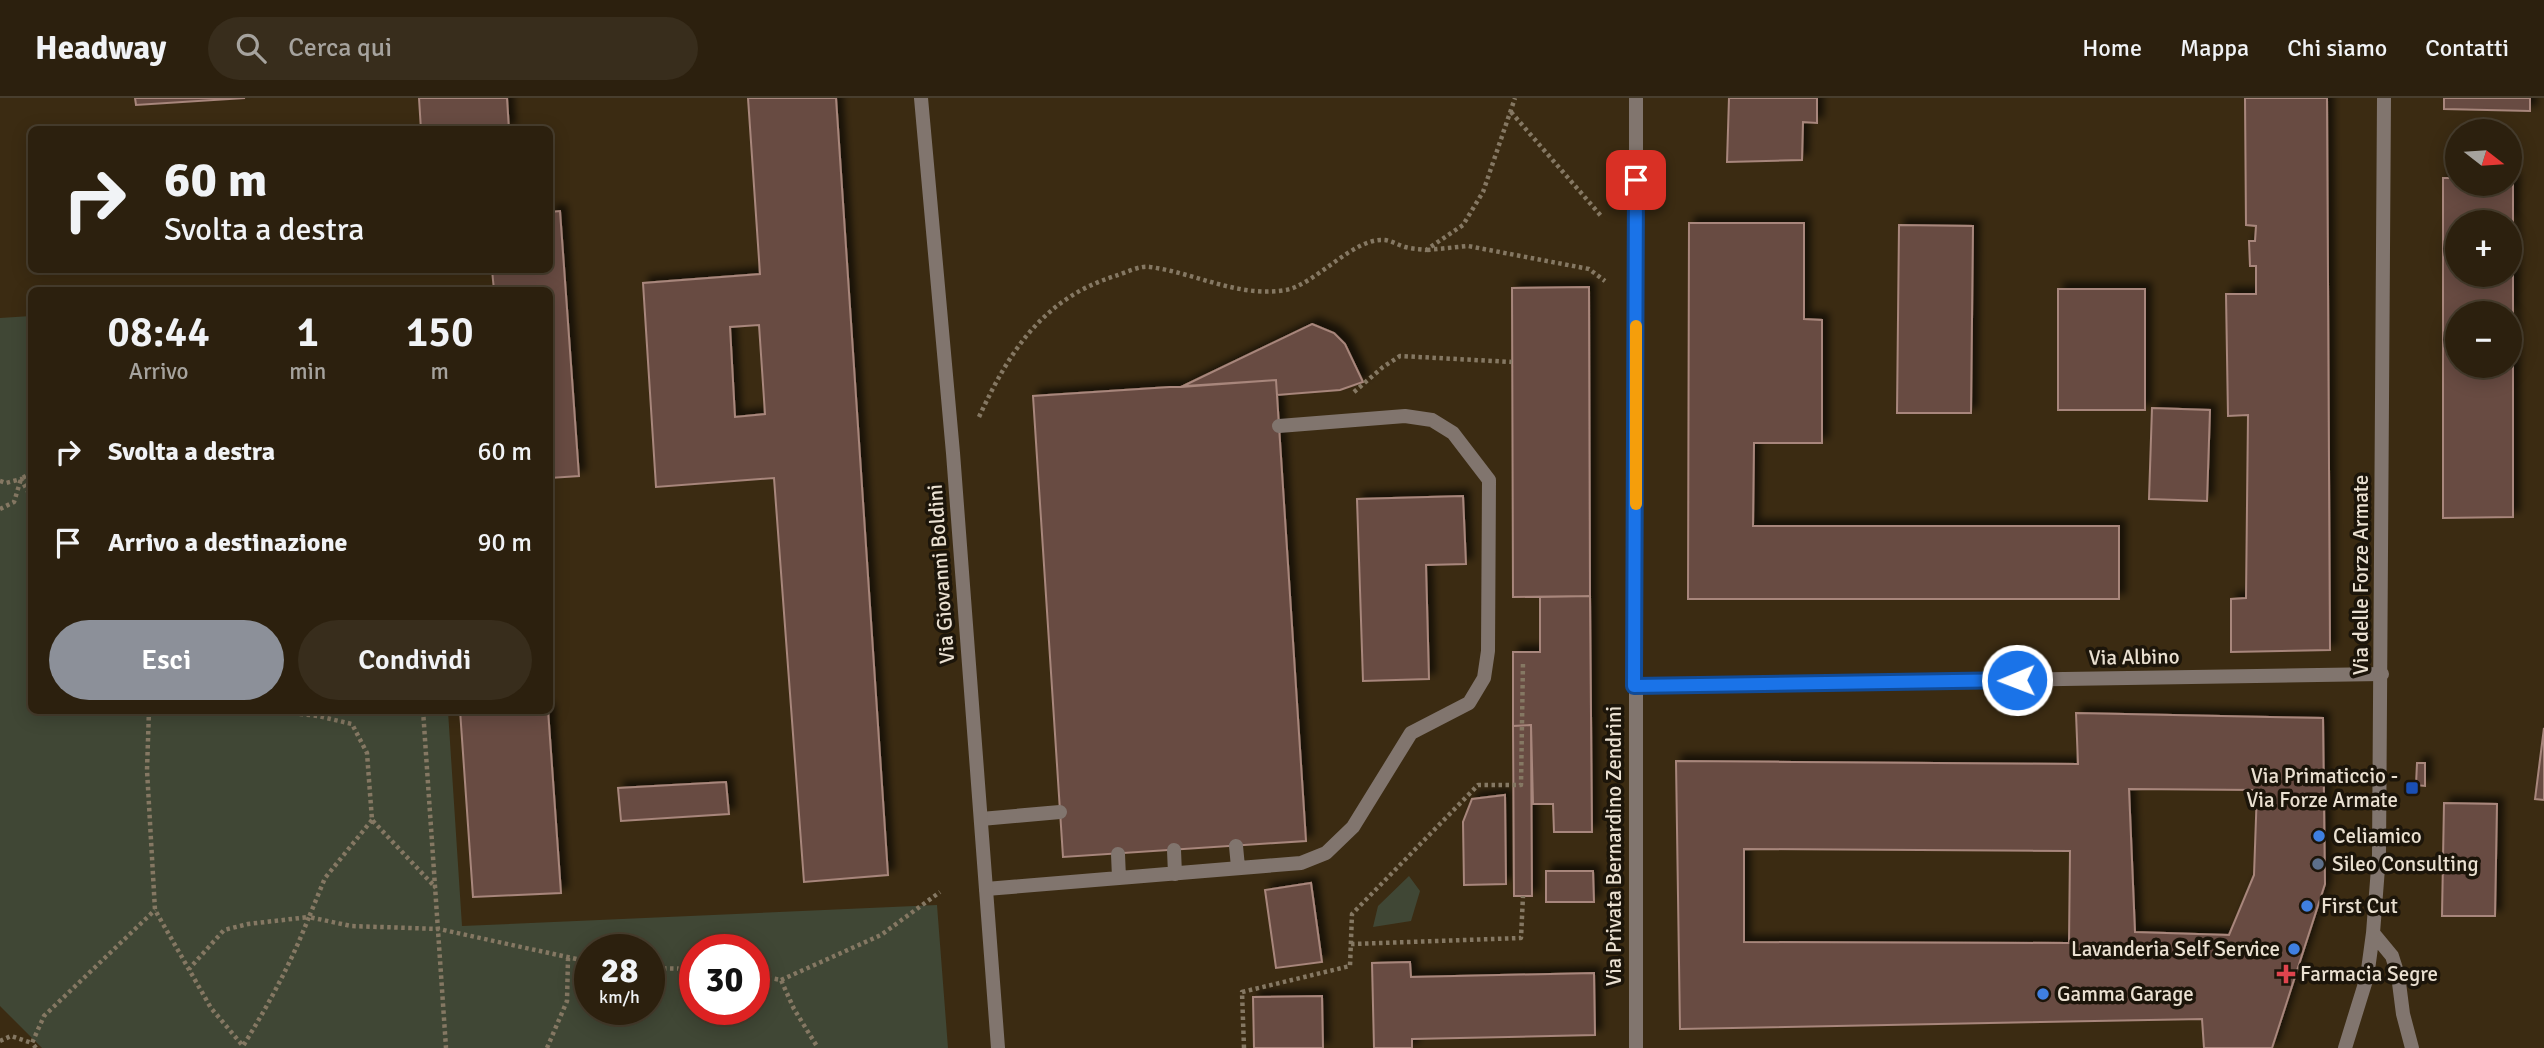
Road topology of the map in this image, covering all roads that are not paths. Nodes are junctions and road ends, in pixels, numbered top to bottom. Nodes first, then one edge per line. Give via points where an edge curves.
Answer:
1 (921, 98) edge
2 (1636, 98) edge
3 (2384, 98) edge
4 (1279, 426) dead end
5 (2382, 674) junction
6 (1634, 686) junction
7 (1060, 812) dead end
8 (981, 819) junction
9 (1236, 846) dead end
10 (1174, 850) dead end
11 (1118, 854) dead end
12 (1238, 867) junction
13 (1175, 874) junction
14 (1119, 878) junction
15 (986, 889) junction
16 (2373, 933) junction
17 (998, 1048) edge
18 (1636, 1048) edge
19 (2345, 1048) edge
20 (2412, 1048) edge

1 - 8 street, Via Giovanni Boldini
2 - 6 street, Via Privata Bernardino Zendrini
3 - 5 street, Via delle Forze Armate
4 - 12 street via 1405,416 1432,420 1453,433 1489,480 1488,651 1484,678 1469,703 1411,733 1353,827 1326,853 1301,863
5 - 6 street, Via Albino
5 - 16 street, Via delle Forze Armate
6 - 18 street, Via Privata Bernardino Zendrini
7 - 8 street
8 - 15 street, Via Giovanni Boldini
9 - 12 street
10 - 13 street
11 - 14 street
12 - 13 street
13 - 14 street
14 - 15 street
15 - 17 street, Via Giovanni Boldini
16 - 19 street, Via delle Forze Armate via 2367,977
16 - 20 street via 2392,956

